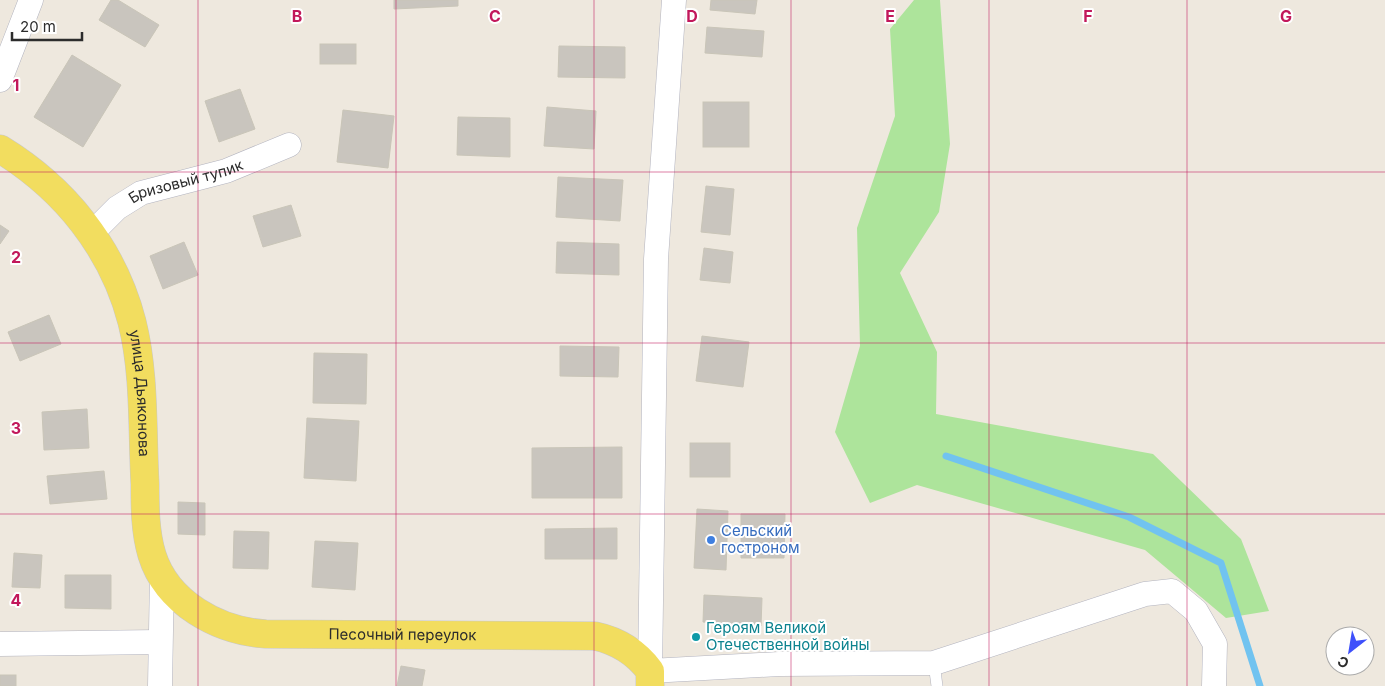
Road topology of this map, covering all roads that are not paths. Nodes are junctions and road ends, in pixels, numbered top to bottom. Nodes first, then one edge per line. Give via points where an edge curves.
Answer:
1 (31, 0) edge
2 (674, 0) edge
3 (0, 80) edge
4 (289, 145) dead end
5 (0, 149) edge
6 (92, 233) junction
7 (162, 576) junction
8 (159, 642) junction
9 (0, 644) edge
10 (935, 675) edge
11 (650, 678) edge
12 (160, 686) edge
13 (1214, 686) edge

1 - 3 street
2 - 11 street via 656,259
4 - 6 street, Бризовый тупик via 226,170 141,193 117,208
5 - 6 main road, улица Дьяконова via 42,178
6 - 7 main road, улица Дьяконова via 116,275 136,338 148,539 154,562
7 - 8 street, улица Дьяконова
7 - 11 main road, Песочный переулок via 179,597 201,614 226,627 252,634 588,635 603,637 635,654
8 - 9 street
8 - 12 street, улица Дьяконова
10 - 11 street via 779,664
10 - 13 street via 1145,594 1172,591 1196,611 1215,644

